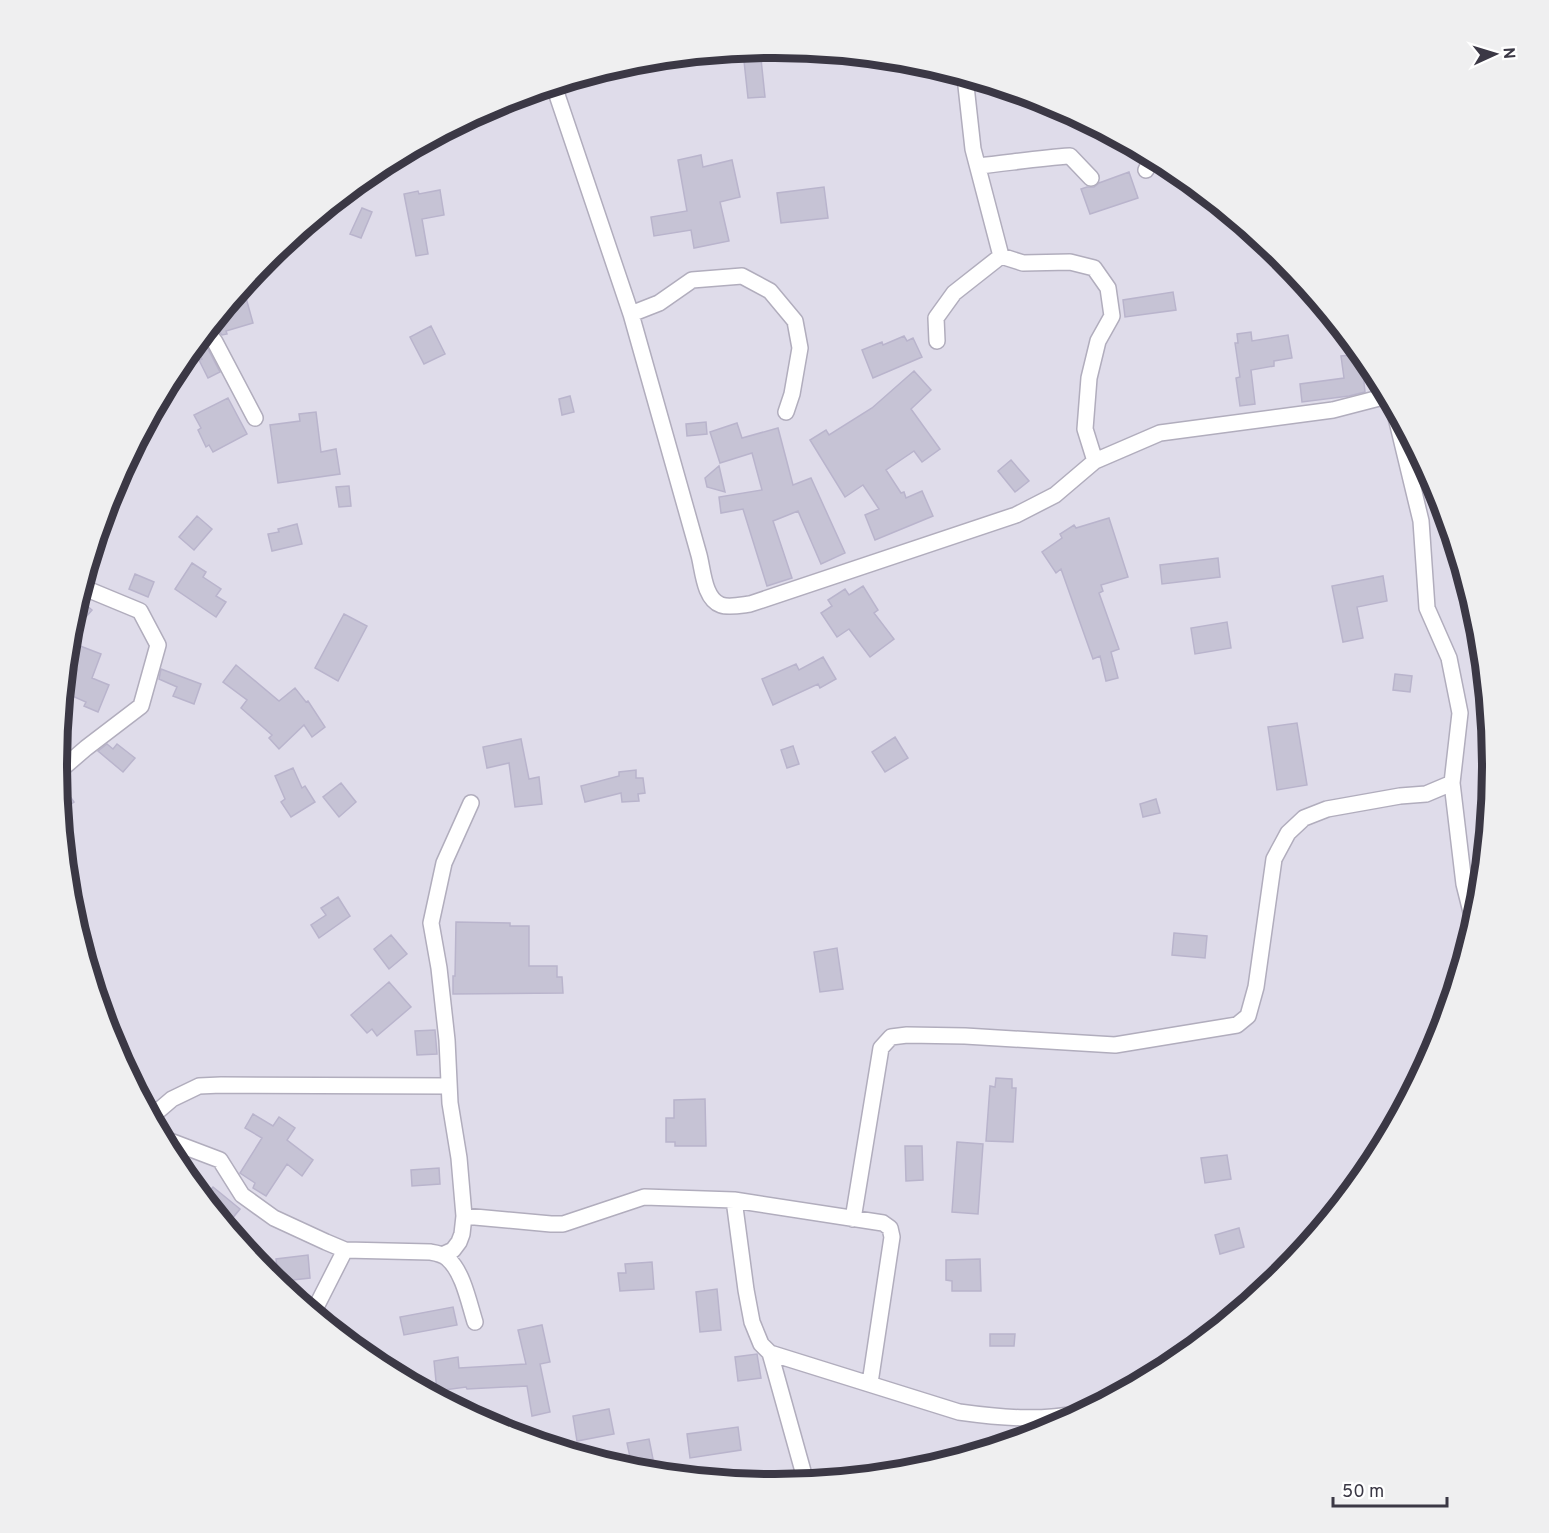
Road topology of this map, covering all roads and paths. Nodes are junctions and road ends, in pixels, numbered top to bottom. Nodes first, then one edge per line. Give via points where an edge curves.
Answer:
1 (966, 85) edge
2 (556, 93) edge
3 (978, 166) junction
4 (1090, 178) dead end
5 (1000, 256) junction
6 (631, 314) junction
7 (212, 337) edge
8 (937, 341) dead end
9 (1379, 398) edge
10 (786, 412) dead end
11 (255, 418) dead end
12 (1401, 437) edge
13 (1095, 461) junction
14 (89, 590) edge
15 (67, 764) edge
16 (1452, 783) junction
17 (471, 803) dead end
18 (1469, 904) edge
19 (449, 1086) junction
20 (157, 1112) edge
21 (175, 1143) edge
22 (734, 1200) junction
23 (464, 1216) junction
24 (853, 1219) junction
25 (345, 1250) junction
26 (442, 1255) junction
27 (316, 1306) edge
28 (475, 1322) dead end
29 (770, 1353) junction
30 (870, 1383) junction
31 (1045, 1421) edge
32 (804, 1473) edge

1 - 3 street
2 - 6 street
3 - 4 street via 1070,156
3 - 5 street
5 - 8 street via 954,293 936,318
5 - 13 street via 1023,263 1070,262 1094,268 1108,288 1112,316 1098,341 1089,378 1085,429
6 - 10 street via 659,303 692,280 742,276 770,291 795,321 800,348
6 - 13 street via 707,587 712,599 722,606 750,604 1016,515 1056,495
7 - 11 street
9 - 13 street via 1333,410 1160,433
12 - 16 street via 1421,521 1427,608 1449,658 1460,713
14 - 15 street via 140,610 158,645 141,706
16 - 18 street
16 - 24 street via 1426,794 1327,809 1304,818 1288,833 1274,859 1256,987 1248,1016 1237,1025 1115,1046 965,1036 891,1037 881,1048
17 - 19 street via 444,863 431,923 444,1009
19 - 20 street via 200,1086 172,1099
19 - 23 street
21 - 25 street via 220,1160 242,1195 274,1218
22 - 23 street via 644,1197 563,1224
22 - 24 street
22 - 29 street via 752,1322 761,1344
23 - 26 street via 459,1242
24 - 30 street via 883,1223 890,1228 892,1237
25 - 26 street
25 - 27 street
26 - 28 street via 461,1278
29 - 30 street
29 - 32 street
30 - 31 street via 959,1412

